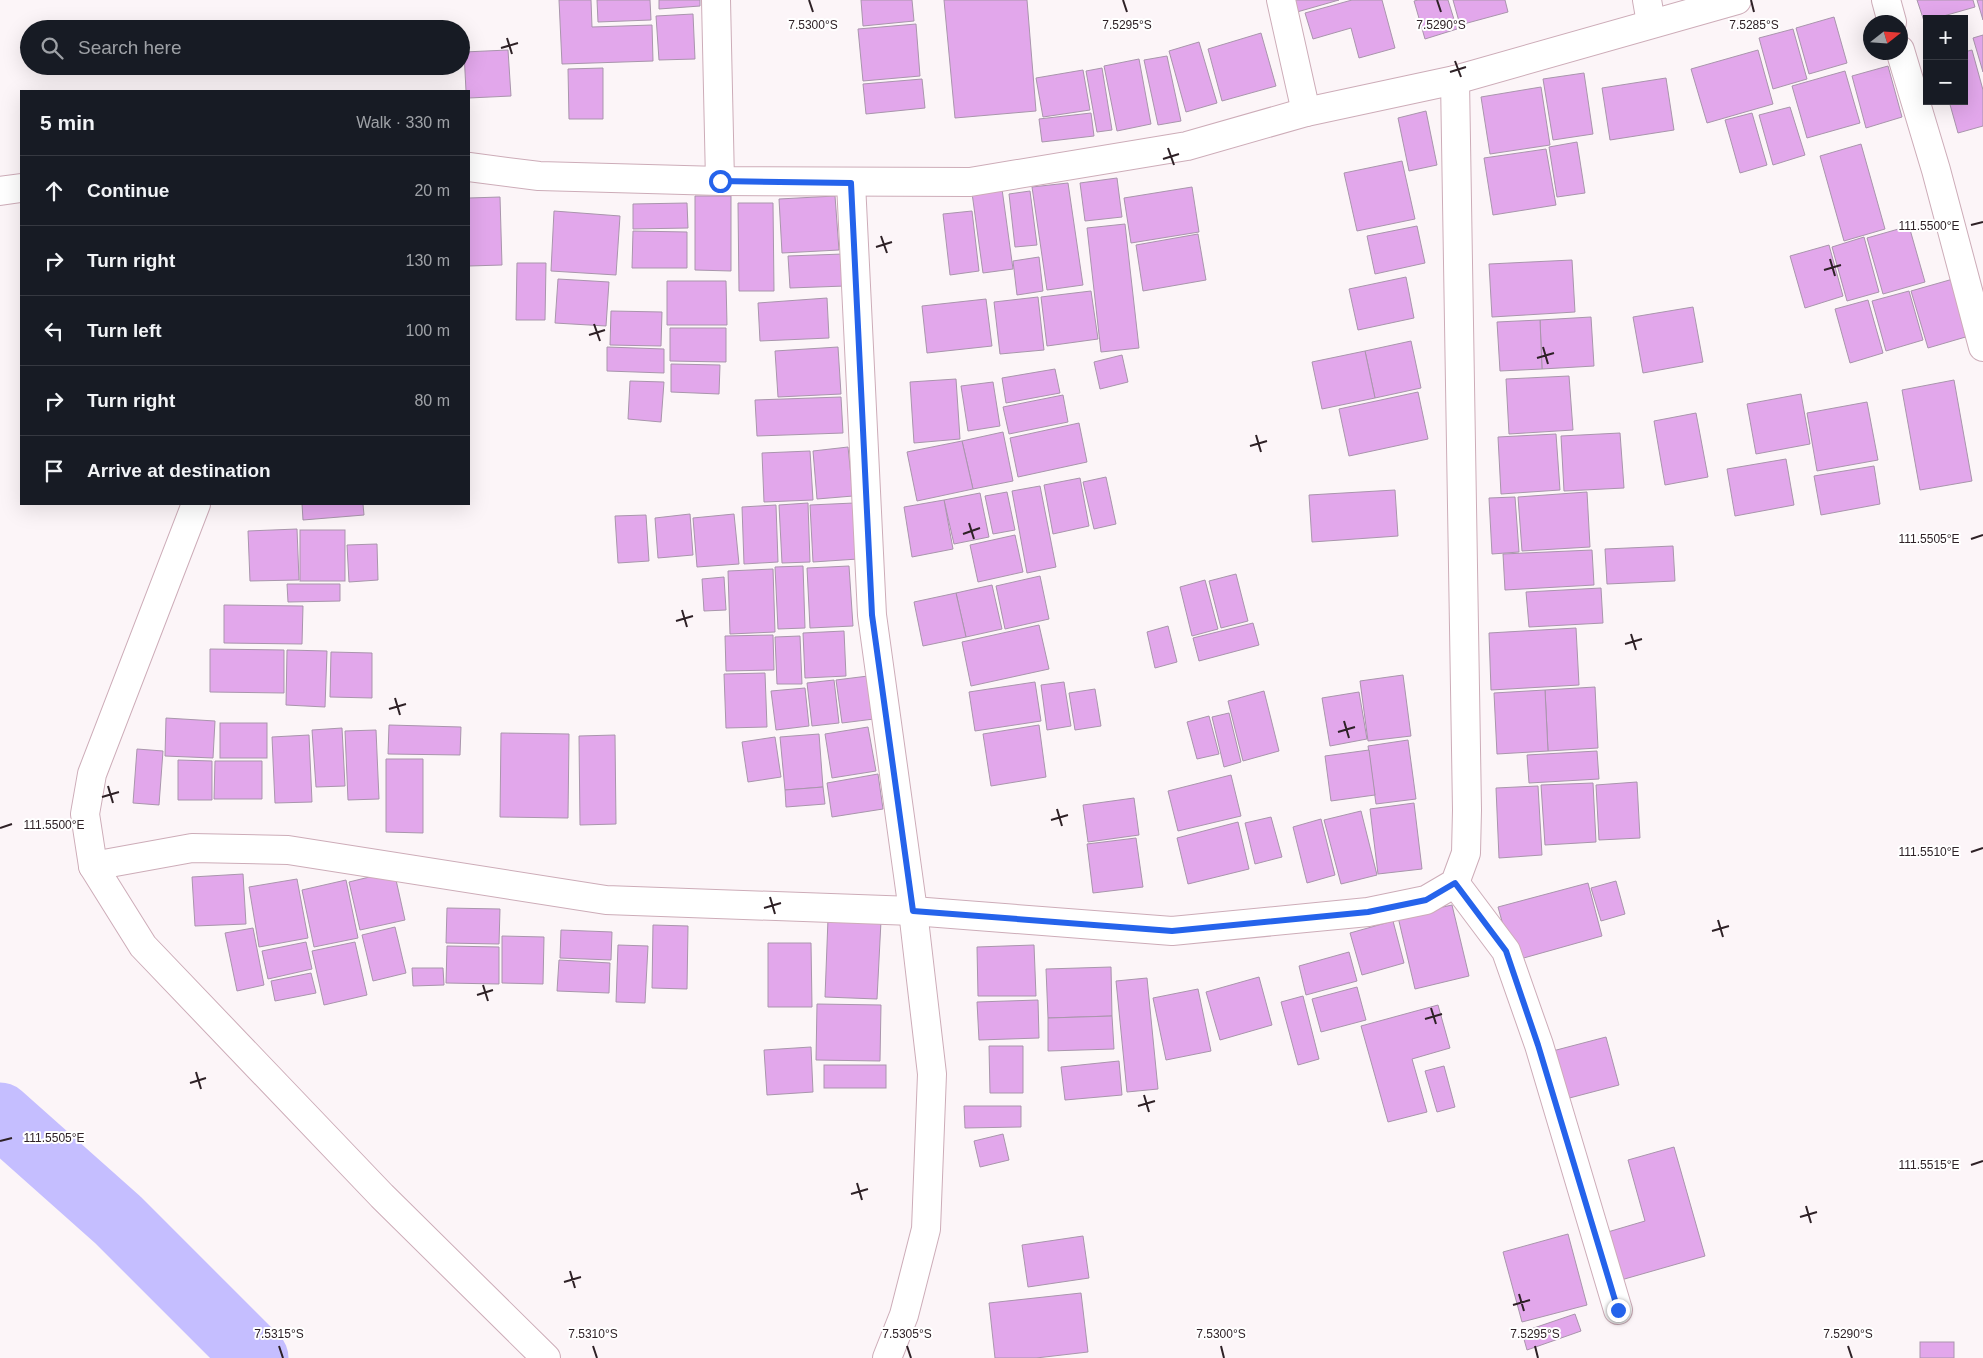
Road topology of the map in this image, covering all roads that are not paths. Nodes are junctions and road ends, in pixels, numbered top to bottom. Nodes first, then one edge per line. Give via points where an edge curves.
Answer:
1 (716, 0) edge
2 (1281, 0) edge
3 (1737, 0) edge
4 (1886, 0) edge
5 (1649, 12) edge
6 (1890, 15) edge
7 (1903, 60) edge
8 (1454, 80) junction
9 (1306, 112) junction
10 (470, 167) edge
11 (720, 181) junction
12 (851, 183) junction
13 (20, 188) edge
14 (0, 191) edge
15 (1983, 347) edge
16 (196, 505) edge
17 (93, 866) junction
18 (1455, 883) junction
19 (913, 911) junction
20 (1618, 1310) dead end
21 (546, 1358) edge
22 (887, 1358) edge

1 - 11 street
2 - 9 street
3 - 5 street
4 - 6 street
5 - 8 street
7 - 15 street
8 - 9 street
8 - 18 street via 1468,810 1466,853
9 - 12 street via 1187,146 970,182
10 - 11 street via 538,176
11 - 12 street
12 - 19 street via 872,615
13 - 14 street
16 - 17 street via 92,774 85,814
17 - 19 street via 192,848 288,850 606,900
17 - 21 street via 142,946 382,1196
18 - 19 street via 1426,900 1368,912 1172,931
18 - 20 street via 1506,951 1538,1045
19 - 22 street via 932,1074 926,1229 904,1314

